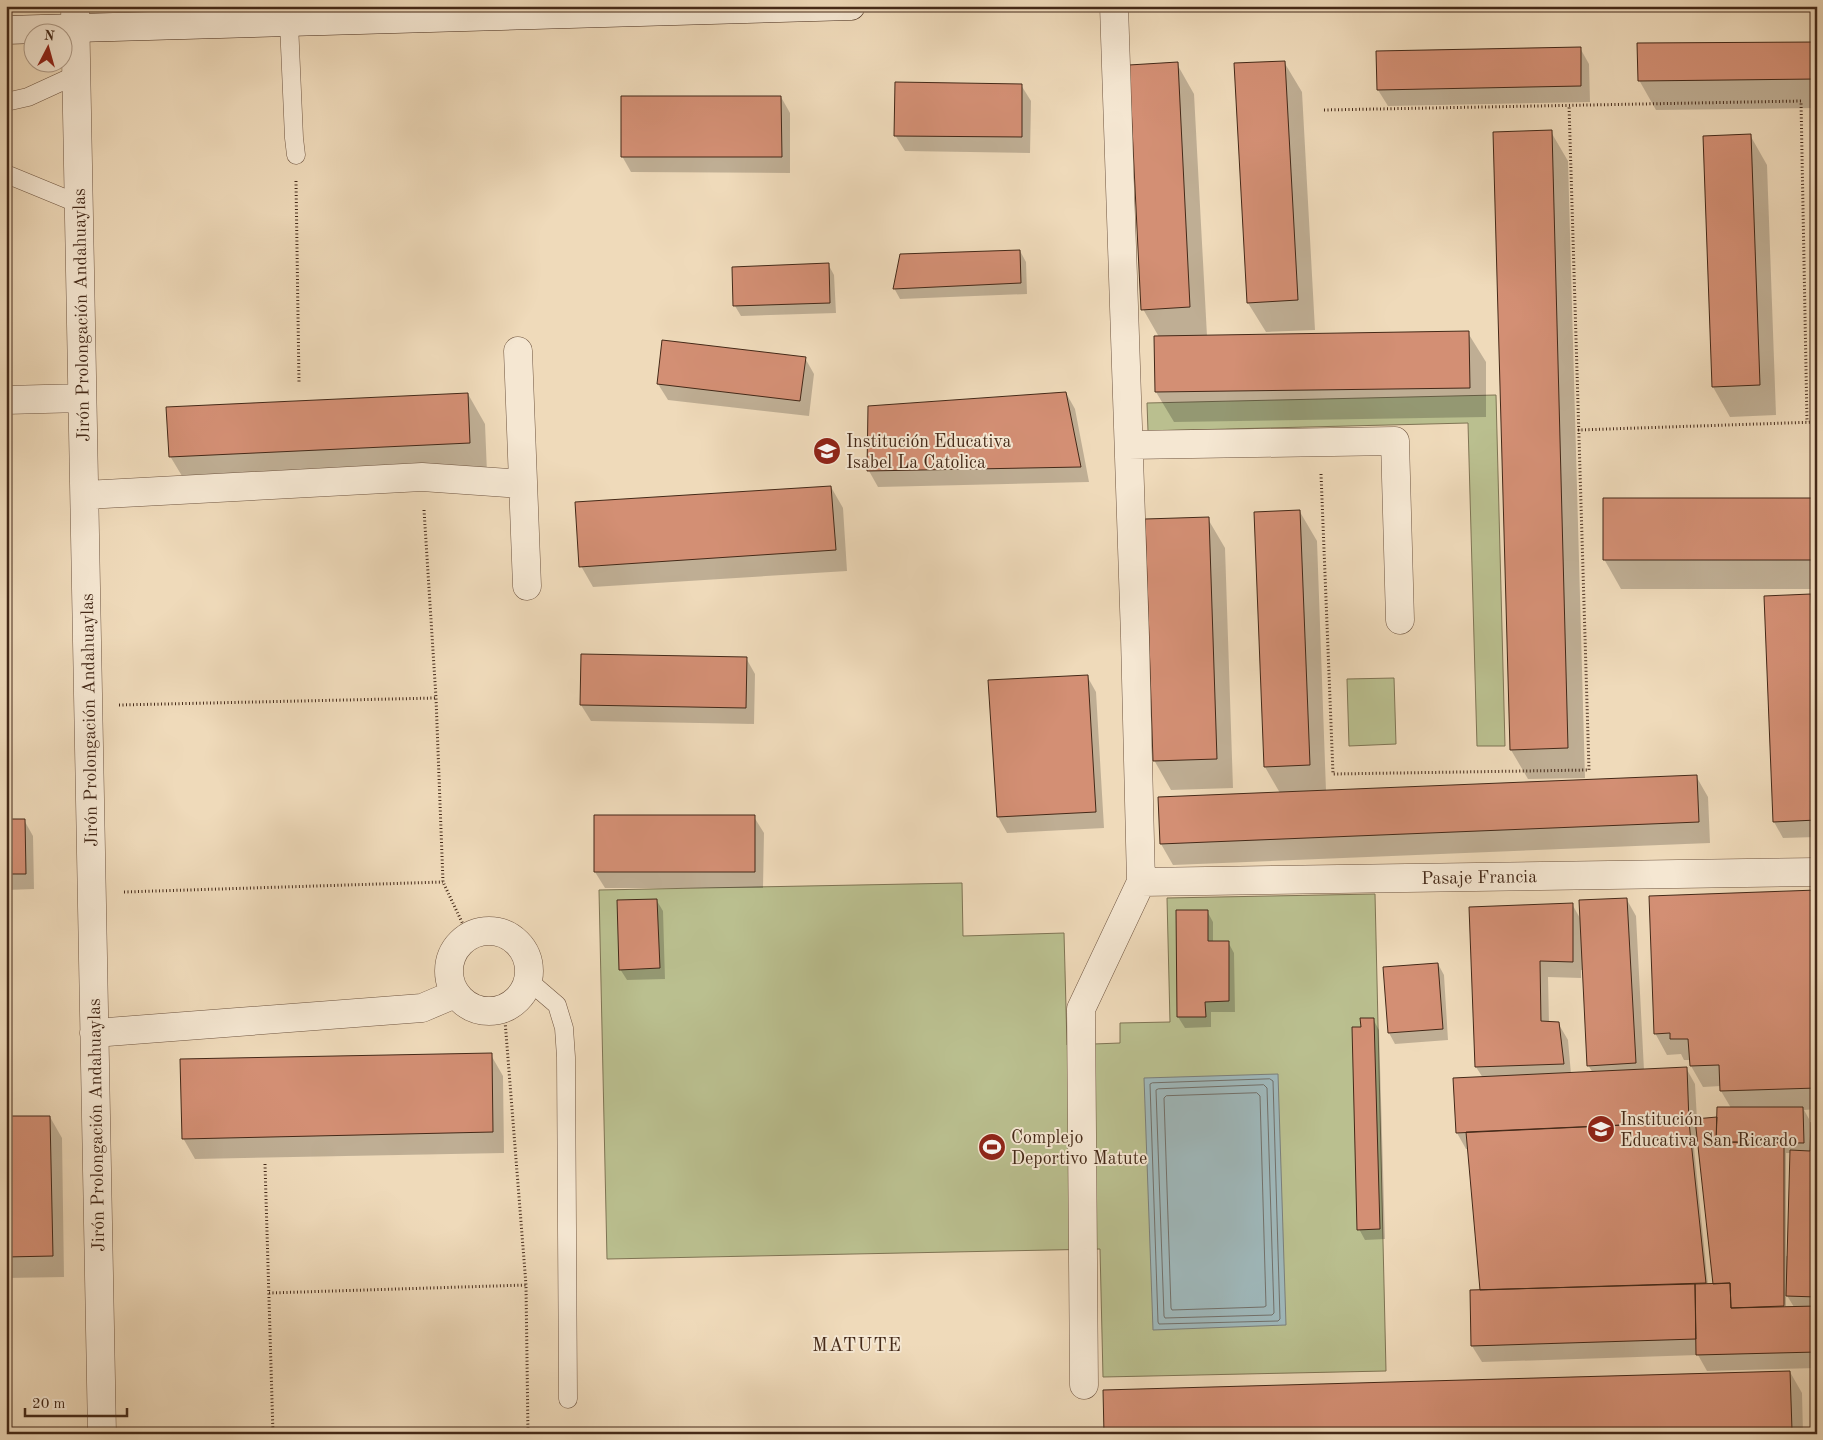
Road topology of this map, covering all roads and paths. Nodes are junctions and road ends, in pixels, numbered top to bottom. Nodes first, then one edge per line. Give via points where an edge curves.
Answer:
1 (851, 6) edge
2 (1114, 6) edge
3 (648, 9) edge
4 (75, 18) edge
5 (290, 23) junction
6 (6, 30) edge
7 (76, 75) junction
8 (6, 102) edge
9 (1570, 105) junction
10 (1324, 110) dead end
11 (296, 155) joint
12 (6, 174) edge
13 (79, 204) junction
14 (518, 351) dead end
15 (300, 383) dead end
16 (82, 398) junction
17 (6, 400) edge
18 (1807, 422) junction
19 (1817, 422) edge
20 (1578, 430) junction
21 (1319, 442) junction
22 (1129, 445) junction
23 (422, 477) junction
24 (523, 484) junction
25 (85, 495) junction
26 (527, 586) dead end
27 (1400, 620) dead end
28 (436, 698) junction
29 (88, 706) junction
30 (1817, 872) edge
31 (443, 882) junction
32 (1141, 882) junction
33 (92, 892) junction
34 (468, 936) junction
35 (528, 981) junction
36 (455, 994) junction
37 (504, 1008) junction
38 (94, 1033) junction
39 (265, 1164) dead end
40 (526, 1285) junction
41 (268, 1293) junction
42 (1084, 1385) dead end
43 (568, 1399) dead end
44 (102, 1434) edge
45 (272, 1434) edge
46 (528, 1434) edge

1 - 3 street
2 - 22 street
3 - 5 street
4 - 5 street
4 - 6 street
4 - 7 street, Jirón Prolongación Andahuaylas
5 - 11 lane
7 - 8 lane via 28,97
7 - 13 street, Jirón Prolongación Andahuaylas
9 - 10 path
9 - 18 path via 1801,100
9 - 20 path
11 - 15 path
12 - 13 lane
13 - 16 street, Jirón Prolongación Andahuaylas
14 - 24 street
16 - 17 street
16 - 25 street, Jirón Prolongación Andahuaylas
18 - 19 path
18 - 20 path
20 - 21 path via 1589,770 1333,774
21 - 22 street
21 - 27 street via 1395,441
22 - 32 street
23 - 24 street
23 - 25 street
23 - 28 path
24 - 26 street
25 - 29 street, Jirón Prolongación Andahuaylas
28 - 29 path
28 - 31 path
29 - 33 street, Jirón Prolongación Andahuaylas
30 - 32 street, Pasaje Francia
31 - 33 path
31 - 34 path
32 - 42 street via 1081,1009
33 - 38 street, Jirón Prolongación Andahuaylas
34 - 35 street via 494,930 515,939 528,958
34 - 36 street via 451,955 448,969
35 - 37 street via 516,1002
35 - 43 lane via 557,1005 564,1028
36 - 37 street via 477,1010 490,1012
36 - 38 street via 422,1008
37 - 40 path
38 - 44 street, Jirón Prolongación Andahuaylas
39 - 41 path
40 - 41 path
40 - 46 path
41 - 45 path

